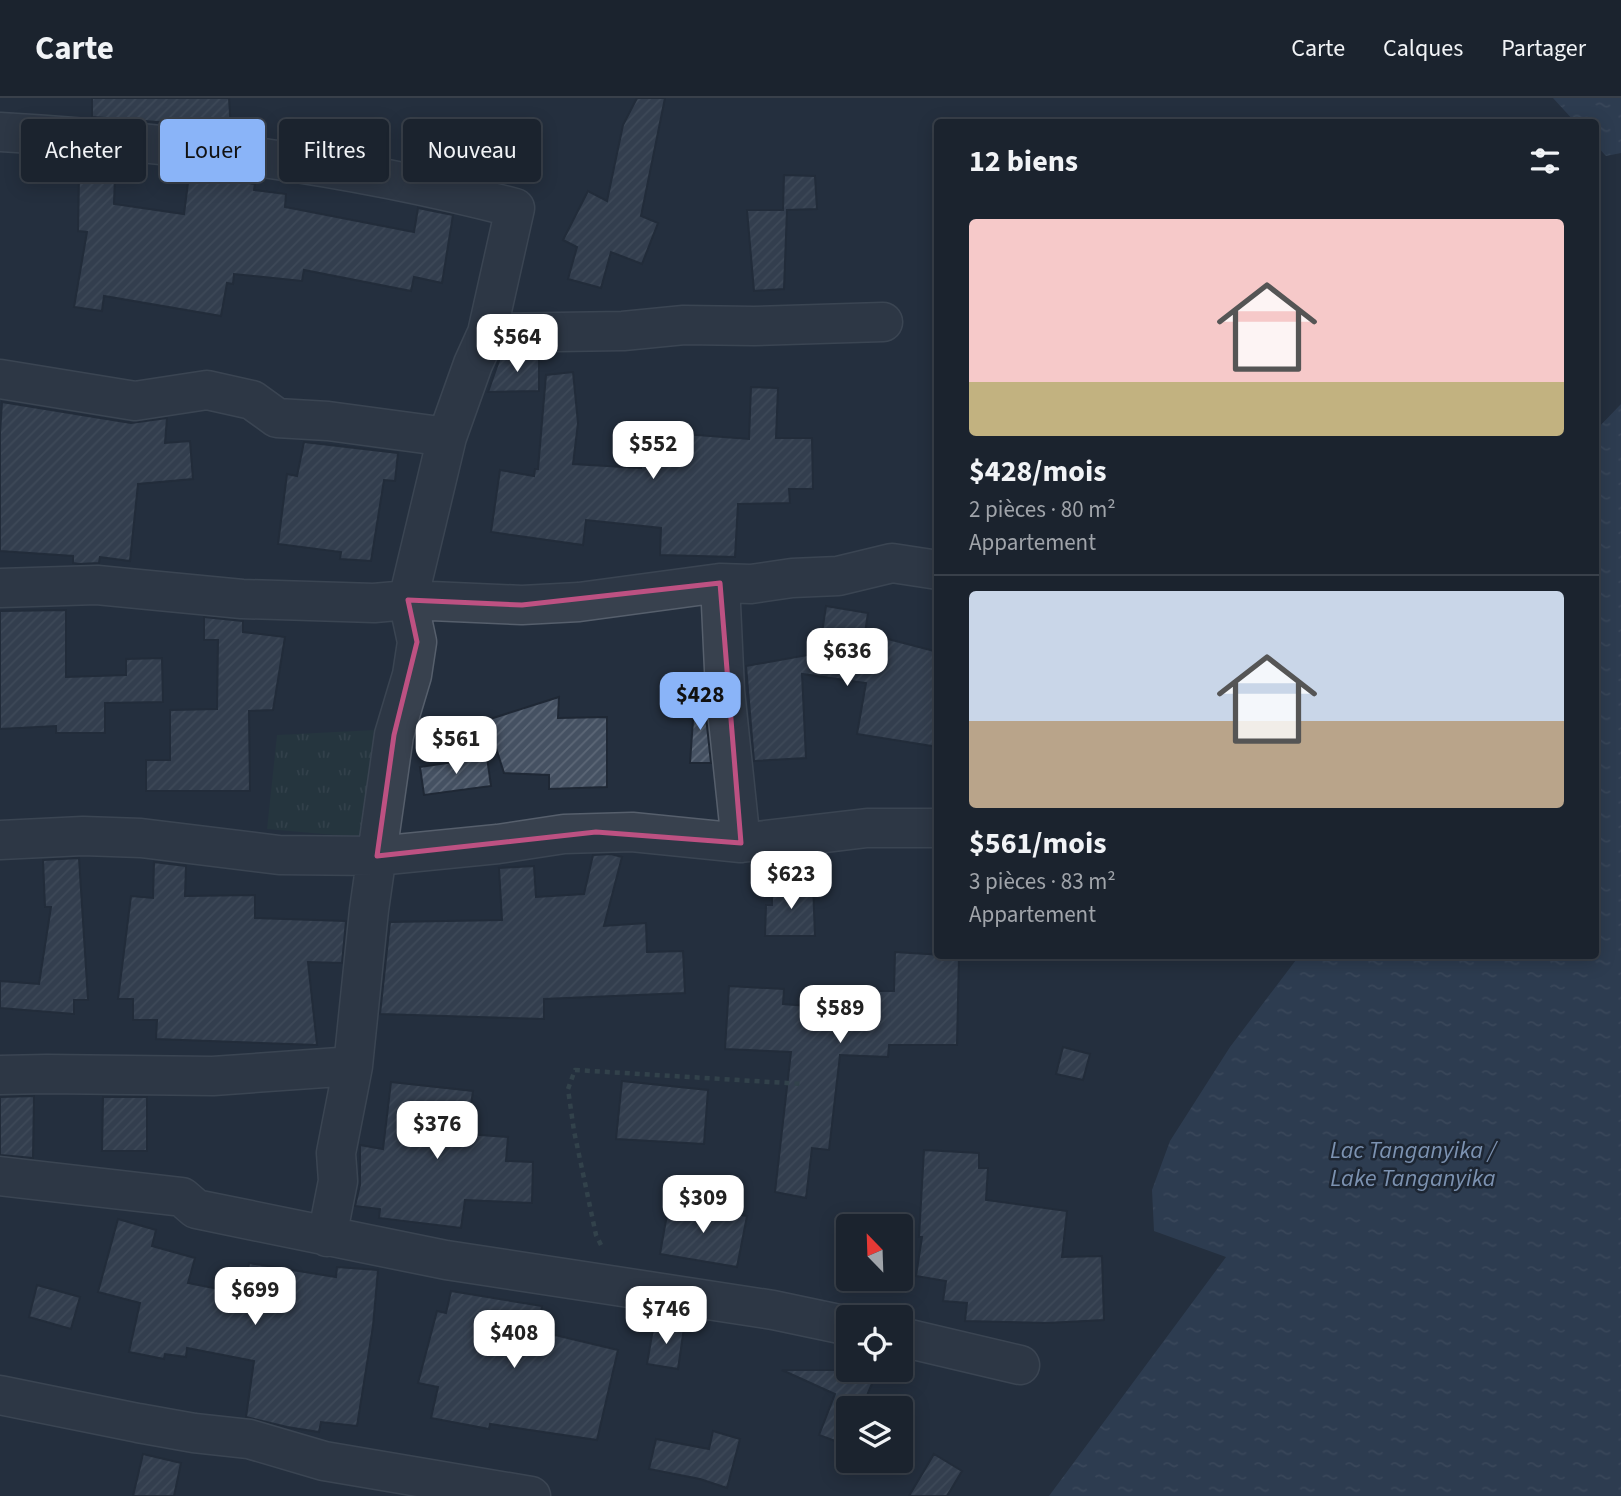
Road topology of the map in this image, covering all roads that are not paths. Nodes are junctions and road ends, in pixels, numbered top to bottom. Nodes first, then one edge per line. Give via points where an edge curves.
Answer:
1 (0, 132) edge
2 (883, 322) dead end
3 (487, 333) junction
4 (0, 379) edge
5 (447, 437) junction
6 (934, 569) edge
7 (720, 583) junction
8 (0, 588) edge
9 (408, 600) junction
10 (934, 828) edge
11 (0, 840) edge
12 (741, 843) junction
13 (377, 856) junction
14 (353, 1066) junction
15 (0, 1075) edge
16 (0, 1176) edge
17 (327, 1237) junction
18 (836, 1323) edge
19 (913, 1340) edge
20 (1020, 1365) dead end
21 (0, 1395) edge
22 (531, 1496) edge

1 - 3 street via 246,154 416,184 515,208
2 - 3 street
3 - 5 street
4 - 5 street via 135,401 207,390 252,400 277,418
5 - 9 street
6 - 7 street via 892,562 838,576
7 - 9 street via 568,603
7 - 12 street via 725,691
8 - 9 street via 97,584 242,598
9 - 13 street via 417,642 394,734
10 - 12 street via 867,828
11 - 13 street via 83,835 279,855
12 - 13 street via 632,832 575,833
13 - 14 street
14 - 15 street via 213,1076
14 - 17 street via 336,1153 338,1181
16 - 17 street via 182,1197 196,1209
17 - 18 street
19 - 20 street
21 - 22 street via 149,1425 249,1439 324,1461

